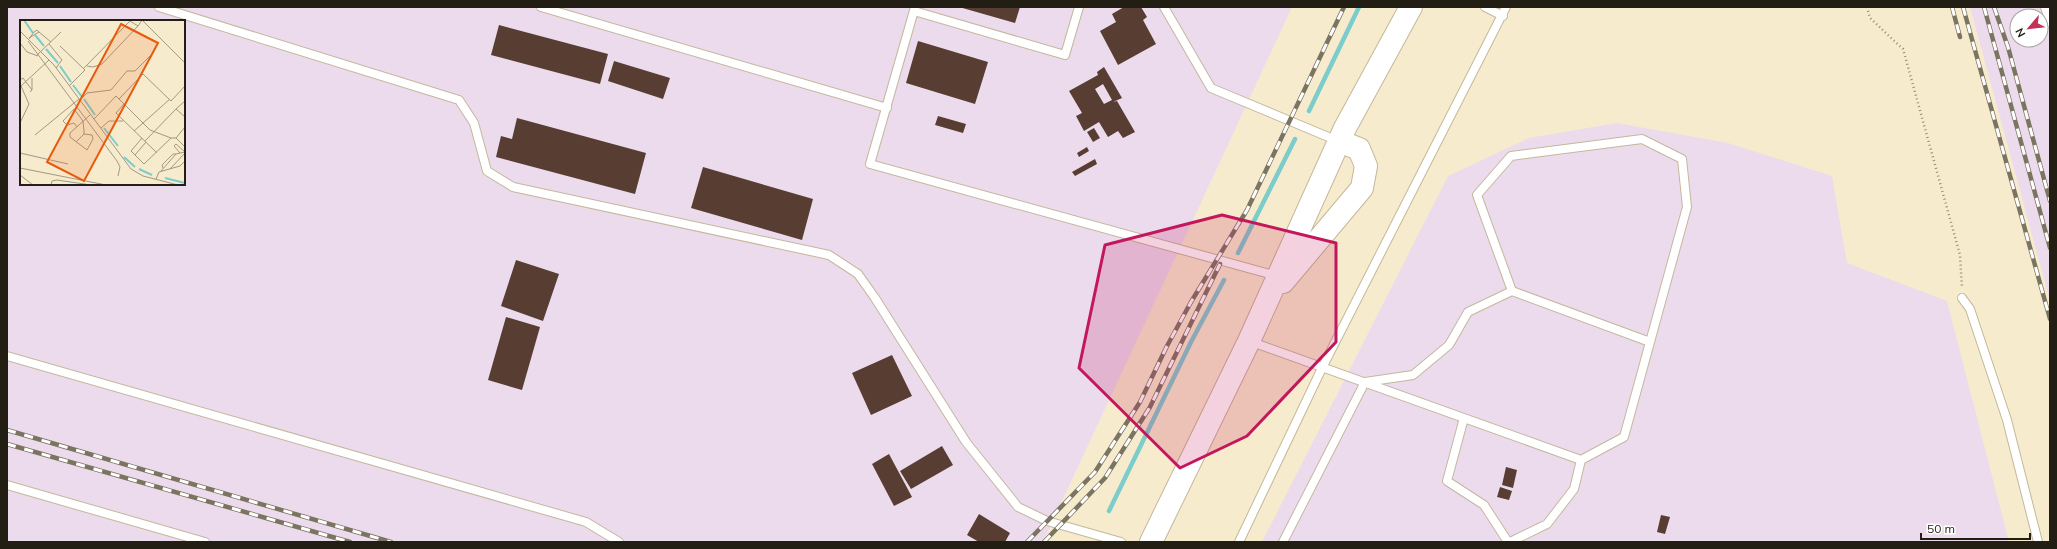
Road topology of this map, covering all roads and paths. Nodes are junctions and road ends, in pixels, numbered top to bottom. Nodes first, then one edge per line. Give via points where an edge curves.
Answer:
1 (159, 7) edge
2 (541, 7) edge
3 (1079, 7) edge
4 (1164, 7) edge
5 (1411, 7) edge
6 (1485, 7) edge
7 (1506, 7) edge
8 (1867, 7) edge
9 (2045, 7) edge
10 (915, 9) edge
11 (1503, 16) junction
12 (2050, 23) edge
13 (886, 108) junction
14 (1339, 141) junction
15 (1278, 276) junction
16 (1512, 291) junction
17 (1962, 298) joint
18 (1266, 301) junction
19 (1249, 341) junction
20 (1650, 342) junction
21 (7, 356) edge
22 (1322, 368) junction
23 (1364, 382) junction
24 (1464, 418) junction
25 (1582, 460) junction
26 (7, 485) edge
27 (205, 542) edge
28 (619, 542) edge
29 (1121, 542) edge
30 (1150, 542) edge
31 (1239, 542) edge
32 (1283, 542) edge
33 (1509, 542) edge
34 (2038, 542) edge

1 - 29 lane via 459,100 474,123 487,171 513,187 829,255 858,274 966,442 1018,507 1047,521
2 - 13 lane
3 - 10 lane via 1065,54
4 - 14 lane via 1210,88
5 - 14 main road
6 - 11 lane
7 - 11 lane
8 - 17 path via 1870,18 1903,49 1960,255
9 - 12 lane
10 - 13 lane
11 - 22 lane
13 - 15 lane via 870,164
14 - 15 main road
14 - 18 main road via 1359,149 1366,166 1362,188
15 - 18 main road
16 - 20 lane
16 - 20 lane via 1477,195 1511,156 1642,139 1682,159 1687,207
16 - 23 lane via 1468,312 1449,345 1413,375
17 - 34 lane via 1970,310 2007,420
18 - 19 main road
19 - 22 lane
19 - 30 main road
20 - 25 lane via 1624,437
21 - 28 lane via 586,522
22 - 23 lane
22 - 31 lane
23 - 24 lane
23 - 32 lane
24 - 25 lane
24 - 33 lane via 1447,481 1484,505
25 - 33 lane via 1574,489 1547,524
26 - 27 lane

